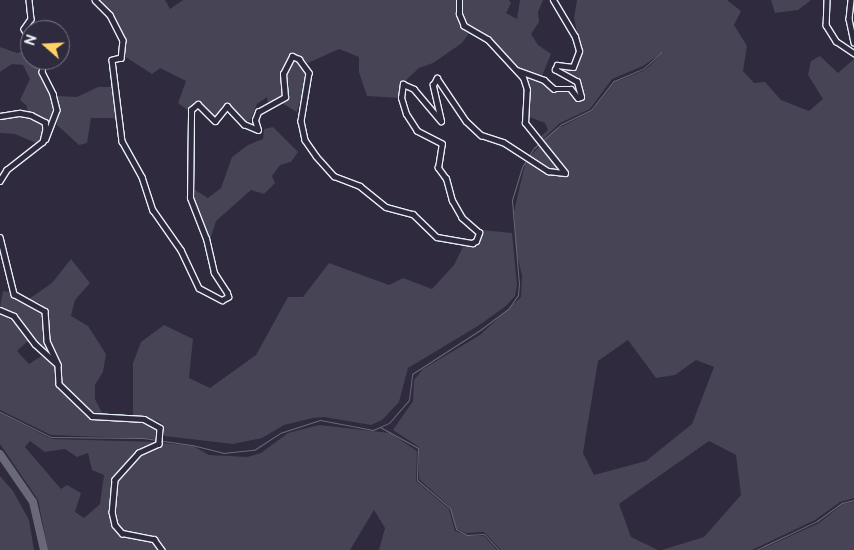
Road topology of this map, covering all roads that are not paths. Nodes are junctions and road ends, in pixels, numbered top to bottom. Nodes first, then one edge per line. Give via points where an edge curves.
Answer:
1 (29, 0) edge
2 (95, 0) edge
3 (459, 0) edge
4 (553, 0) edge
5 (827, 0) edge
6 (851, 0) edge
7 (30, 20) edge
8 (854, 42) edge
9 (854, 53) edge
10 (42, 70) edge
11 (517, 70) junction
12 (0, 116) edge
13 (43, 142) junction
14 (0, 181) edge
15 (0, 237) edge
16 (0, 310) edge
17 (58, 365) junction
18 (162, 550) edge

1 - 7 street
2 - 11 street via 110,15 122,40 121,58 112,60 122,141 142,177 153,210 181,250 199,288 222,300 228,297 214,273 206,239 190,198 193,141 190,116 196,103 215,121 226,106 244,124 258,130 255,120 258,112 285,97 283,74 288,59 295,56 309,73 301,112 303,136 334,176 360,186 386,207 413,214 437,237 472,243 479,233 458,213 446,179 438,168 442,144 417,132 403,105 402,88 409,85 441,121 433,85 437,78 466,122 481,136 503,142 548,171 565,172 524,123 527,90
3 - 11 street via 459,14 464,26 488,40
4 - 11 street via 575,37 579,51 573,67 557,65 555,70 576,82 581,97 576,97 571,89 554,89 544,80
5 - 9 street via 826,25 836,41
6 - 8 street via 849,19
10 - 13 street via 54,94 57,110 52,130
12 - 13 street via 20,113 39,118 45,122
13 - 14 street via 7,170
15 - 17 street via 12,290 45,311 47,341
16 - 17 street via 14,316 40,349
17 - 18 street via 59,384 87,414 144,419 160,428 159,444 139,454 115,480 112,512 115,525 122,533 154,539

